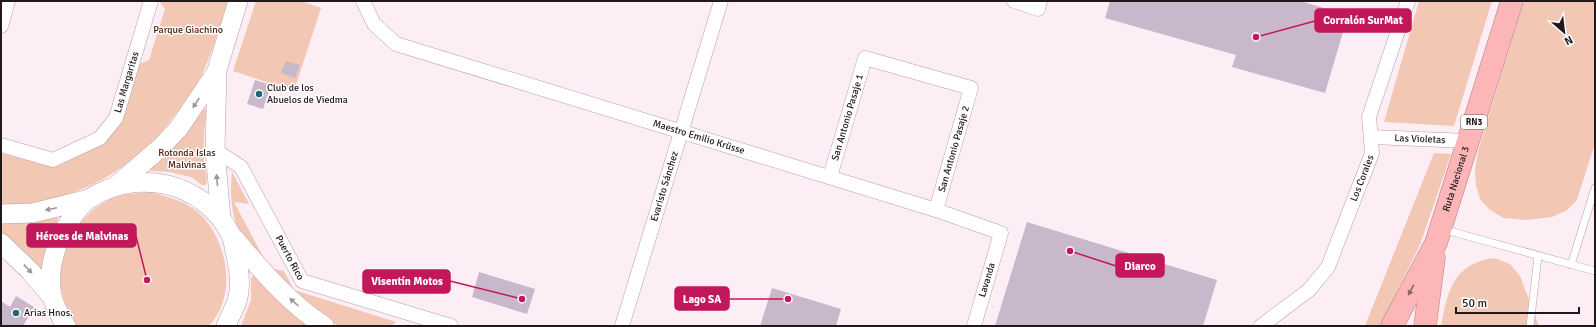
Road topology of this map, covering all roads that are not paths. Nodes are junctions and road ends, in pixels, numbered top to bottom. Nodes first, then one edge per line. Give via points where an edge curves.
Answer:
1 (8, 1) edge
2 (151, 1) edge
3 (238, 1) edge
4 (363, 1) edge
5 (721, 1) edge
6 (1014, 1) edge
7 (1408, 1) edge
8 (1512, 1) edge
9 (1039, 5) edge
10 (1, 26) edge
11 (866, 58) joint
12 (217, 70) junction
13 (680, 132) junction
14 (1371, 137) junction
15 (1468, 141) junction
16 (1, 145) edge
17 (215, 150) junction
18 (830, 177) junction
19 (118, 185) junction
20 (1595, 188) edge
21 (89, 199) junction
22 (936, 210) junction
23 (1, 214) edge
24 (226, 227) junction
25 (1001, 233) joint
26 (1438, 236) junction
27 (1, 243) edge
28 (1538, 256) junction
29 (1571, 265) junction
30 (1595, 271) edge
31 (52, 297) junction
32 (66, 326) edge
33 (226, 326) edge
34 (324, 326) edge
35 (451, 326) edge
36 (622, 326) edge
37 (974, 326) edge
38 (1261, 326) edge
39 (1392, 326) edge
40 (1425, 326) edge
41 (1530, 326) edge

1 - 10 street
2 - 16 street, Las Margaritas via 116,118 100,138 53,160
3 - 12 main road
4 - 13 street, Maestro Emilio Krüsse via 374,24 396,44
5 - 13 street, Evaristo Sánchez
6 - 9 street
7 - 14 street, Los Corales via 1369,117
8 - 15 highway, Ruta Nacional 3 / RN3
11 - 18 street, San Antonio Pasaje 1
11 - 22 street, San Antonio Pasaje 2 via 971,88
12 - 17 main road
12 -> 19 main road via 179,128
13 - 18 street, Maestro Emilio Krüsse
13 - 36 street, Evaristo Sánchez
14 - 15 street, Las Violetas
14 - 38 street, Los Corales via 1372,154 1328,267 1309,290
15 - 26 highway, Ruta Nacional 3 / RN3
24 -> 17 main road
17 - 35 street, Puerto Rico via 241,167 302,281
18 - 22 street, Maestro Emilio Krüsse
19 - 21 main road
19 - 24 main road via 150,182 177,186 208,205
20 - 29 lane
21 -> 23 main road via 33,213
21 - 31 main road via 67,224 55,249 50,278
22 - 25 street, Maestro Emilio Krüsse
24 - 33 main road via 239,267 237,300
34 -> 24 main road via 309,316 262,272
25 - 37 street, Lavanda
26 - 28 lane
26 -> 39 highway, Ruta Nacional 3 / RN3
26 - 40 highway, Ruta Nacional 3 / RN3
27 -> 31 main road
28 - 29 lane
28 - 41 lane
29 - 30 lane
31 - 32 main road

